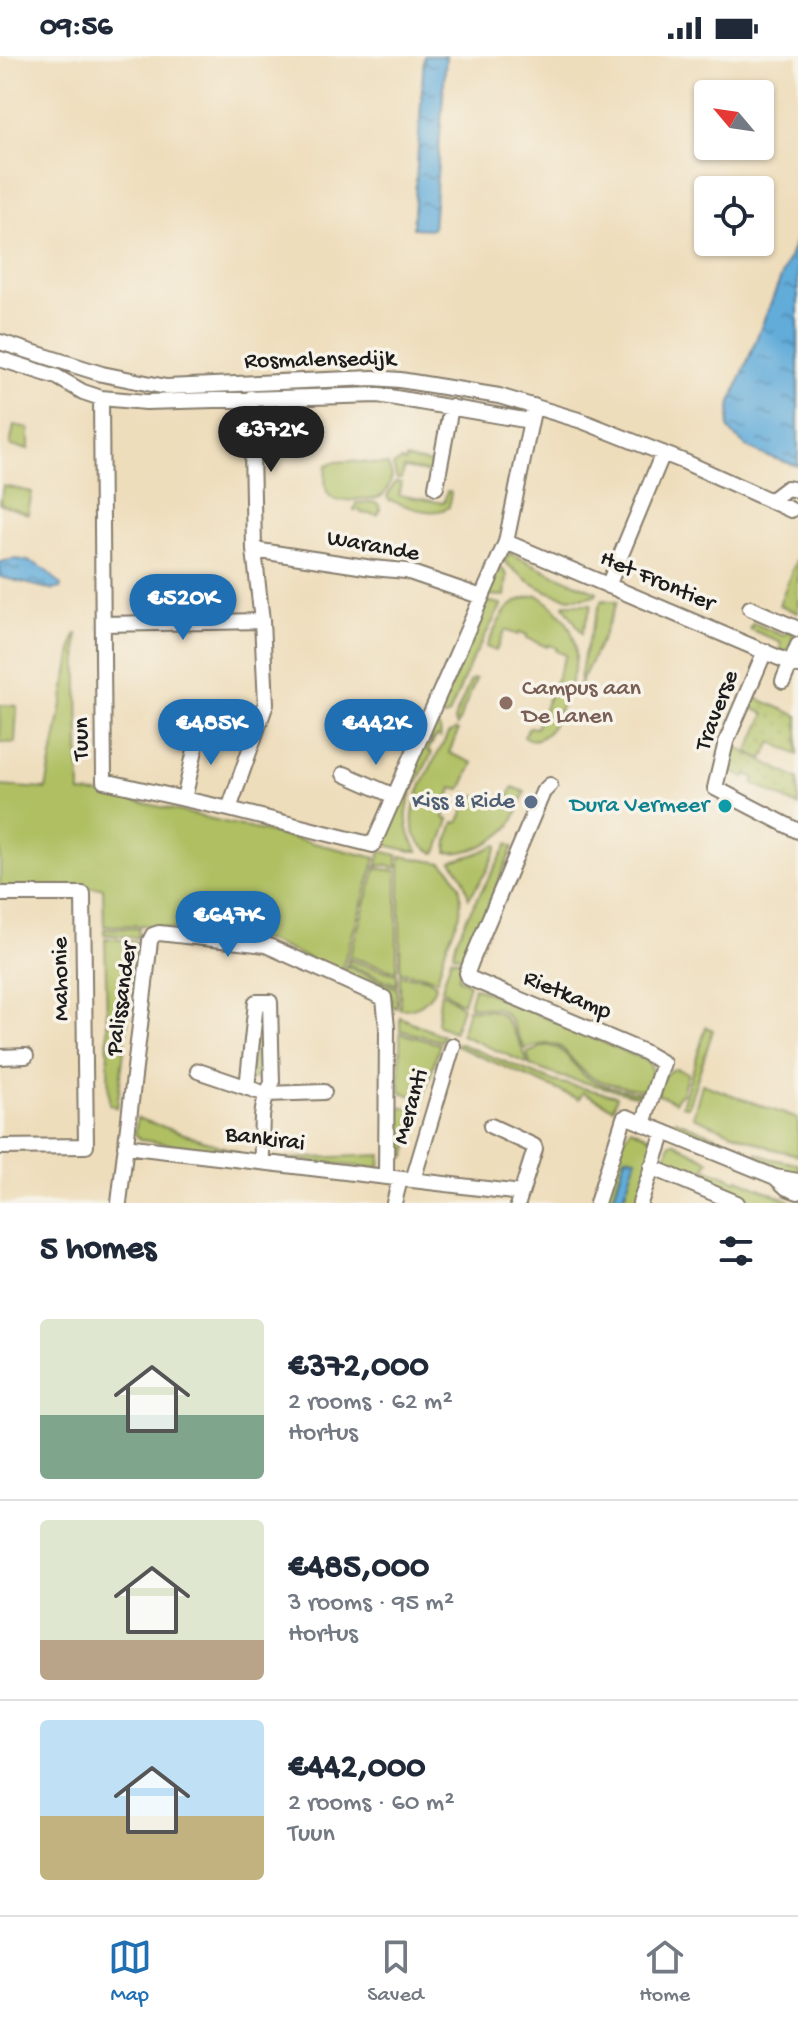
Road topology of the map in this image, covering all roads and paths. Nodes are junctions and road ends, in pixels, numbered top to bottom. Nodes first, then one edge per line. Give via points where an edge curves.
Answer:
1 (0, 342) edge
2 (0, 359) edge
3 (101, 398) junction
4 (251, 398) junction
5 (451, 407) junction
6 (532, 414) junction
7 (663, 453) junction
8 (436, 487) dead end
9 (798, 490) edge
10 (770, 501) junction
11 (791, 510) dead end
12 (506, 542) junction
13 (254, 550) junction
14 (608, 586) junction
15 (482, 597) junction
16 (750, 608) dead end
17 (262, 621) junction
18 (103, 624) junction
19 (798, 629) edge
20 (798, 645) edge
21 (765, 651) junction
22 (794, 664) edge
23 (783, 681) dead end
24 (191, 734) dead end
25 (344, 774) dead end
26 (550, 785) dead end
27 (394, 796) junction
28 (184, 799) junction
29 (229, 809) junction
30 (798, 831) edge
31 (0, 894) edge
32 (453, 1046) dead end
33 (26, 1056) dead end
34 (0, 1057) edge
35 (198, 1071) dead end
36 (247, 1088) junction
37 (324, 1092) dead end
38 (266, 1094) junction
39 (643, 1124) junction
40 (491, 1126) dead end
41 (664, 1132) junction
42 (125, 1146) junction
43 (0, 1147) edge
44 (262, 1162) junction
45 (651, 1167) junction
46 (775, 1177) junction
47 (400, 1179) junction
48 (798, 1181) edge
49 (798, 1192) edge
50 (519, 1198) edge
51 (119, 1203) edge
52 (394, 1203) edge
53 (597, 1203) edge
54 (640, 1203) edge
55 (737, 1203) edge

1 - 6 street, Rosmalensedijk via 102,374 166,387 373,378 499,396
2 - 3 street
3 - 4 street
3 - 18 street, Tuun
4 - 5 street via 378,395
4 - 13 street
5 - 6 street
5 - 8 street
6 - 7 street, Rosmalensedijk via 582,421
6 - 12 street, Tuun
7 - 10 street, Rosmalensedijk
7 - 14 street
9 - 10 street via 787,488
10 - 11 street, Rosmalensedijk
12 - 14 street, Het Frontier
12 - 15 street, Tuun
13 - 15 street, Warande via 406,571
13 - 17 street
14 - 21 street, Het Frontier
15 - 27 street, Tuun
16 - 19 street, Het Frontier
17 - 18 street
17 - 29 street via 266,704
18 - 28 street, Tuun via 104,781
20 - 22 street
21 - 22 street, Het Frontier
21 - 30 street, Traverse via 726,742 715,788
22 - 23 street
24 - 28 street via 195,750
25 - 27 street
26 - 39 street, Rietkamp via 467,973 663,1063
27 - 29 street, Tuun via 373,845
28 - 29 street, Tuun
31 - 43 street, Mahonie via 83,894 86,1146
32 - 47 street, Meranti
33 - 34 street
35 - 36 street
36 - 38 street
36 - 38 street via 256,1002 270,1002 272,1083
37 - 38 street
38 - 44 street
39 - 41 street
39 - 53 street via 624,1118
40 - 50 street via 534,1146
41 - 45 street
41 - 46 street
42 - 44 street, Bankirai
42 - 47 street, Palissander via 153,935 259,943 384,998
42 - 51 street, Palissander
44 - 47 street, Bankirai
45 - 54 street
45 - 55 street
46 - 48 street
46 - 49 street
47 - 50 street, Bankirai
47 - 52 street

